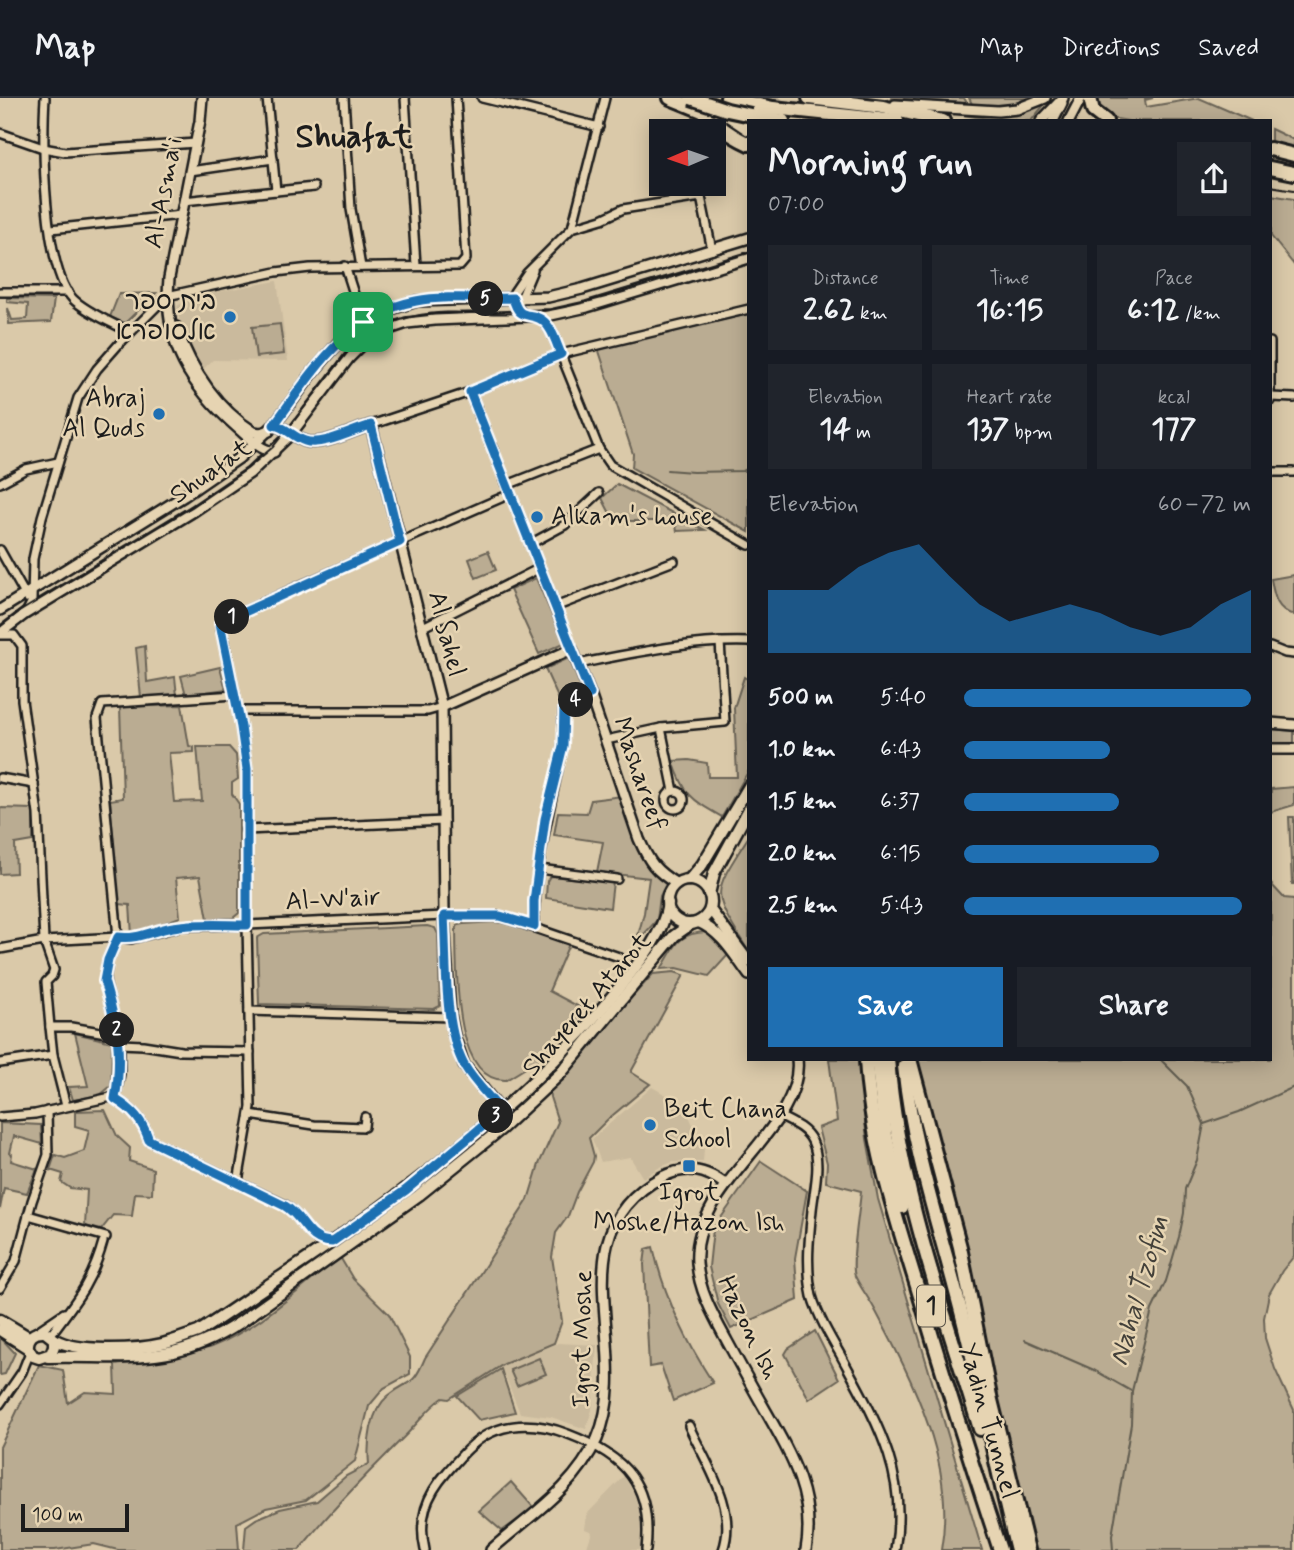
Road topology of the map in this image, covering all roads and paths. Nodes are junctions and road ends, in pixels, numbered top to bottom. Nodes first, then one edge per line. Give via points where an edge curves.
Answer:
1 (45, 98) edge
2 (202, 98) edge
3 (267, 98) edge
4 (344, 98) edge
5 (405, 98) edge
6 (456, 98) edge
7 (482, 98) edge
8 (605, 98) edge
9 (670, 98) edge
10 (692, 98) edge
11 (709, 98) edge
12 (809, 98) edge
13 (1045, 98) edge
14 (1064, 98) edge
15 (1081, 98) edge
16 (1090, 98) edge
17 (734, 100) edge
18 (855, 103) junction
19 (703, 112) junction
20 (772, 119) edge
21 (878, 119) edge
22 (933, 119) edge
23 (1043, 119) edge
24 (1054, 119) edge
25 (1070, 119) edge
26 (1103, 119) edge
27 (599, 127) junction
28 (747, 128) edge
29 (0, 133) edge
30 (196, 143) junction
31 (747, 143) edge
32 (43, 148) junction
33 (1272, 150) edge
34 (1294, 155) edge
35 (1272, 156) edge
36 (273, 159) junction
37 (1294, 162) edge
38 (1272, 168) edge
39 (190, 171) junction
40 (1294, 173) edge
41 (1272, 176) edge
42 (1294, 181) edge
43 (314, 187) dead end
44 (276, 191) junction
45 (184, 201) junction
46 (181, 215) junction
47 (572, 228) junction
48 (51, 229) junction
49 (747, 239) edge
50 (712, 250) junction
51 (747, 259) edge
52 (416, 265) junction
53 (345, 267) junction
54 (361, 267) junction
55 (0, 292) edge
56 (68, 292) junction
57 (167, 296) junction
58 (517, 301) junction
59 (747, 309) edge
60 (558, 314) junction
61 (501, 317) junction
62 (532, 317) junction
63 (363, 322) junction
64 (129, 332) junction
65 (553, 335) junction
66 (561, 354) junction
67 (470, 392) junction
68 (1294, 398) edge
69 (1272, 399) edge
70 (371, 425) junction
71 (272, 428) junction
72 (242, 432) junction
73 (291, 434) junction
74 (256, 444) junction
75 (599, 449) junction
76 (274, 452) junction
77 (244, 454) junction
78 (58, 462) junction
79 (1272, 472) edge
80 (1294, 472) edge
81 (0, 483) edge
82 (507, 485) junction
83 (510, 494) junction
84 (599, 494) dead end
85 (400, 542) junction
86 (747, 543) edge
87 (530, 544) junction
88 (0, 550) edge
89 (674, 561) dead end
90 (540, 568) junction
91 (32, 576) junction
92 (18, 584) junction
93 (33, 588) junction
94 (24, 594) junction
95 (32, 601) junction
96 (47, 601) junction
97 (555, 607) junction
98 (0, 610) edge
99 (25, 614) junction
100 (423, 627) junction
101 (0, 634) edge
102 (720, 642) junction
103 (747, 642) edge
104 (1272, 648) edge
105 (572, 649) junction
106 (1294, 654) edge
107 (578, 664) junction
108 (590, 694) junction
109 (235, 695) junction
110 (442, 707) junction
111 (238, 711) junction
112 (1272, 723) edge
113 (1294, 725) edge
114 (661, 728) junction
115 (606, 740) junction
116 (1272, 749) edge
117 (1294, 749) edge
118 (0, 778) edge
119 (34, 784) junction
120 (747, 789) edge
121 (674, 791) dead end
122 (747, 813) edge
123 (444, 821) junction
124 (246, 830) junction
125 (539, 869) junction
126 (617, 879) dead end
127 (689, 880) junction
128 (677, 884) junction
129 (709, 894) junction
130 (667, 904) junction
131 (710, 909) junction
132 (444, 916) junction
133 (695, 923) junction
134 (247, 925) junction
135 (534, 926) junction
136 (118, 937) junction
137 (44, 941) junction
138 (0, 949) edge
139 (619, 957) dead end
140 (747, 959) edge
141 (747, 972) edge
142 (248, 1011) junction
143 (451, 1017) junction
144 (50, 1027) junction
145 (118, 1035) junction
146 (120, 1044) junction
147 (250, 1052) junction
148 (53, 1055) junction
149 (797, 1061) edge
150 (866, 1061) edge
151 (877, 1061) edge
152 (888, 1061) edge
153 (903, 1061) edge
154 (911, 1061) edge
155 (0, 1063) edge
156 (115, 1099) junction
157 (66, 1106) junction
158 (47, 1111) junction
159 (501, 1111) junction
160 (250, 1115) junction
161 (779, 1116) junction
162 (0, 1117) edge
163 (365, 1117) dead end
164 (238, 1182) junction
165 (726, 1185) junction
166 (28, 1215) junction
167 (305, 1227) junction
168 (332, 1242) junction
169 (310, 1257) junction
170 (0, 1288) edge
171 (73, 1307) junction
172 (0, 1320) edge
173 (0, 1330) edge
174 (52, 1338) junction
175 (31, 1343) junction
176 (45, 1357) junction
177 (22, 1372) junction
178 (0, 1404) edge
179 (689, 1426) dead end
180 (594, 1445) junction
181 (1014, 1536) junction
182 (425, 1550) edge
183 (491, 1550) edge
184 (646, 1550) edge
185 (723, 1550) edge
186 (806, 1550) edge
187 (895, 1550) edge
188 (1000, 1550) edge
189 (1017, 1550) edge
190 (1028, 1550) edge

1 - 32 street
2 - 30 street, Al-Asma'i
3 - 36 street
4 - 54 street via 351,209
5 - 52 street
6 - 52 street via 467,259 460,266
7 - 27 street
8 - 27 street
9 - 19 highway
10 - 19 highway
10 - 20 highway, bridge
11 - 28 highway
12 - 18 highway
13 - 18 street via 998,111
14 - 23 street
14 - 24 street
15 - 25 street
16 - 26 highway via 1093,111
17 - 21 highway
18 - 22 highway
19 - 31 highway
27 - 47 street
29 - 32 street
30 - 32 street via 65,152
30 - 39 street, Al-Asma'i
32 - 48 street
33 - 34 highway
35 - 37 highway
36 - 39 street
36 - 44 street
38 - 40 highway
39 - 45 street, Al-Asma'i
41 - 42 highway
43 - 44 street
44 - 45 street
45 - 46 street, Al-Asma'i
46 - 48 street
46 - 57 street, Al-Asma'i
47 - 50 street via 623,209 701,197
47 - 58 street via 536,264
48 - 56 street
49 - 50 street, Shuafat
50 - 58 street, Shuafat via 582,289
51 - 60 street, Shuafat
52 - 54 street
53 - 54 street
53 - 57 street via 276,272
53 - 63 street
55 - 56 street
56 - 64 street via 75,301
57 - 64 street
57 - 71 street via 181,340 201,380 247,428 257,433
57 - 72 street via 172,333 184,366 214,406
58 - 61 street
58 - 62 street
58 - 63 street, Shuafat via 417,301
59 - 66 street
60 - 62 street, Shuafat
60 - 65 street
61 - 62 street, Shuafat
61 - 73 street, Shuafat via 420,321 376,336 340,367
62 - 65 street via 545,322
63 - 71 street, Shuafat via 326,355
64 - 78 street via 81,392
65 - 66 street
66 - 67 street
66 - 75 street
67 - 70 street
67 - 82 street, Mashareef
68 - 69 street
70 - 73 street via 317,443
70 - 85 street, Al Sahel
71 - 73 street via 283,427
71 - 74 street, Shuafat
72 - 74 street
72 - 77 street
73 - 76 street, Shuafat
74 - 76 street
74 - 77 street, Shuafat
75 - 82 street
75 - 86 street via 617,471
76 - 96 street, Shuafat via 194,511
77 - 93 street, Shuafat
78 - 81 street via 26,469
78 - 91 street
79 - 80 street
82 - 83 street, Mashareef
83 - 85 street
83 - 87 street, Mashareef
84 - 87 street via 565,524
85 - 100 street, Al Sahel
85 - 109 street via 220,623
87 - 90 street, Mashareef
88 - 92 street
89 - 97 street
90 - 97 street, Mashareef
90 - 100 street
91 - 92 street via 27,583
91 - 93 street
92 - 94 street
93 - 94 street, Shuafat
93 - 95 street
94 - 95 street
94 - 98 street, Shuafat
95 - 96 street
95 - 99 street
96 - 99 street, Shuafat
97 - 105 street, Mashareef
99 - 101 street, Shuafat
100 - 110 street, Al Sahel
101 - 119 street via 14,635 22,646 22,700
102 - 103 street
102 - 107 street
102 - 114 street via 725,722
104 - 106 street
105 - 107 street, Mashareef
105 - 110 street
107 - 108 street, Mashareef
108 - 115 street, Mashareef
108 - 125 street via 564,707 563,746 545,819
109 - 111 street
109 - 136 street via 102,704 97,718
110 - 111 street via 428,711
110 - 123 street, Al Sahel
111 - 124 street via 247,769
112 - 113 street
114 - 115 street
114 - 121 street
115 - 128 street, Mashareef via 647,858 658,873
116 - 117 street
118 - 119 street
119 - 137 street
120 - 127 main road
122 - 129 main road via 714,873
123 - 124 street
123 - 132 street, Al Sahel
124 - 134 street
125 - 126 street
125 - 135 street
127 - 128 main road
127 - 129 main road via 701,884
128 - 130 main road
129 - 131 main road
130 - 133 main road via 678,921
130 - 159 main road, Shayeret Atarot via 662,928 639,963 562,1054
131 - 133 main road
131 - 140 street
132 - 134 street, Al-W'air
132 - 135 street, Al-W'air via 500,916
132 - 143 street, Al Sahel
133 - 141 street via 721,937
133 - 176 main road, Shayeret Atarot via 674,936 561,1073 501,1129 419,1195 239,1323 209,1341 160,1354 113,1359
134 - 136 street, Al-W'air via 170,927 131,939
134 - 142 street
135 - 139 street, Al-W'air
136 - 137 street, Al-W'air
136 - 145 street via 104,981
137 - 138 street, Al-W'air
137 - 144 street via 54,970 46,982
142 - 143 street
142 - 147 street
143 - 159 street, Al Sahel via 464,1065
144 - 145 street
144 - 148 street
145 - 146 street
146 - 147 street
146 - 156 street
147 - 160 street
148 - 155 street
148 - 157 street
149 - 161 street, Hazon Ish via 794,1088
150 - 188 highway via 882,1168
151 - 188 highway, Yadin Tunnel / 1 via 886,1136 903,1214
152 - 181 highway, Yadin Tunnel / 1 via 897,1135 914,1212
153 - 181 highway via 920,1161
154 - 190 highway via 960,1247
156 - 157 street
156 - 164 street via 133,1109 149,1140
157 - 158 street
158 - 162 street
158 - 166 street via 48,1155
159 - 168 main road, Shayeret Atarot via 406,1190
160 - 163 street via 329,1127 365,1127
160 - 164 street
161 - 165 street, Hazon Ish
161 - 187 street via 807,1133 815,1149 809,1250 812,1295 888,1450 898,1496
164 - 167 street via 291,1209
165 - 180 street, Igrot Moshe via 700,1171 677,1170 631,1199 614,1222 604,1276 607,1398
165 - 186 street, Hazon Ish via 701,1231 699,1273 718,1324 798,1473 808,1514
166 - 170 street via 16,1261
166 - 171 street via 104,1239 90,1280
167 - 168 street via 318,1240
167 - 169 street
168 - 169 main road, Shayeret Atarot
169 - 174 main road, Shayeret Atarot via 198,1332 176,1339 113,1348 66,1346
171 - 174 street
171 - 175 street
172 - 175 main road
173 - 175 main road
174 - 175 main road via 45,1332
174 - 176 main road via 53,1351
175 - 176 main road via 33,1356
175 - 177 street
176 - 177 street
177 - 178 street
179 - 185 street via 726,1507
180 - 182 street via 530,1425 506,1428 475,1441 427,1501 422,1519
180 - 183 street, Igrot Moshe via 559,1494
180 - 184 street via 623,1465 638,1488 648,1519
181 - 189 highway, 1

